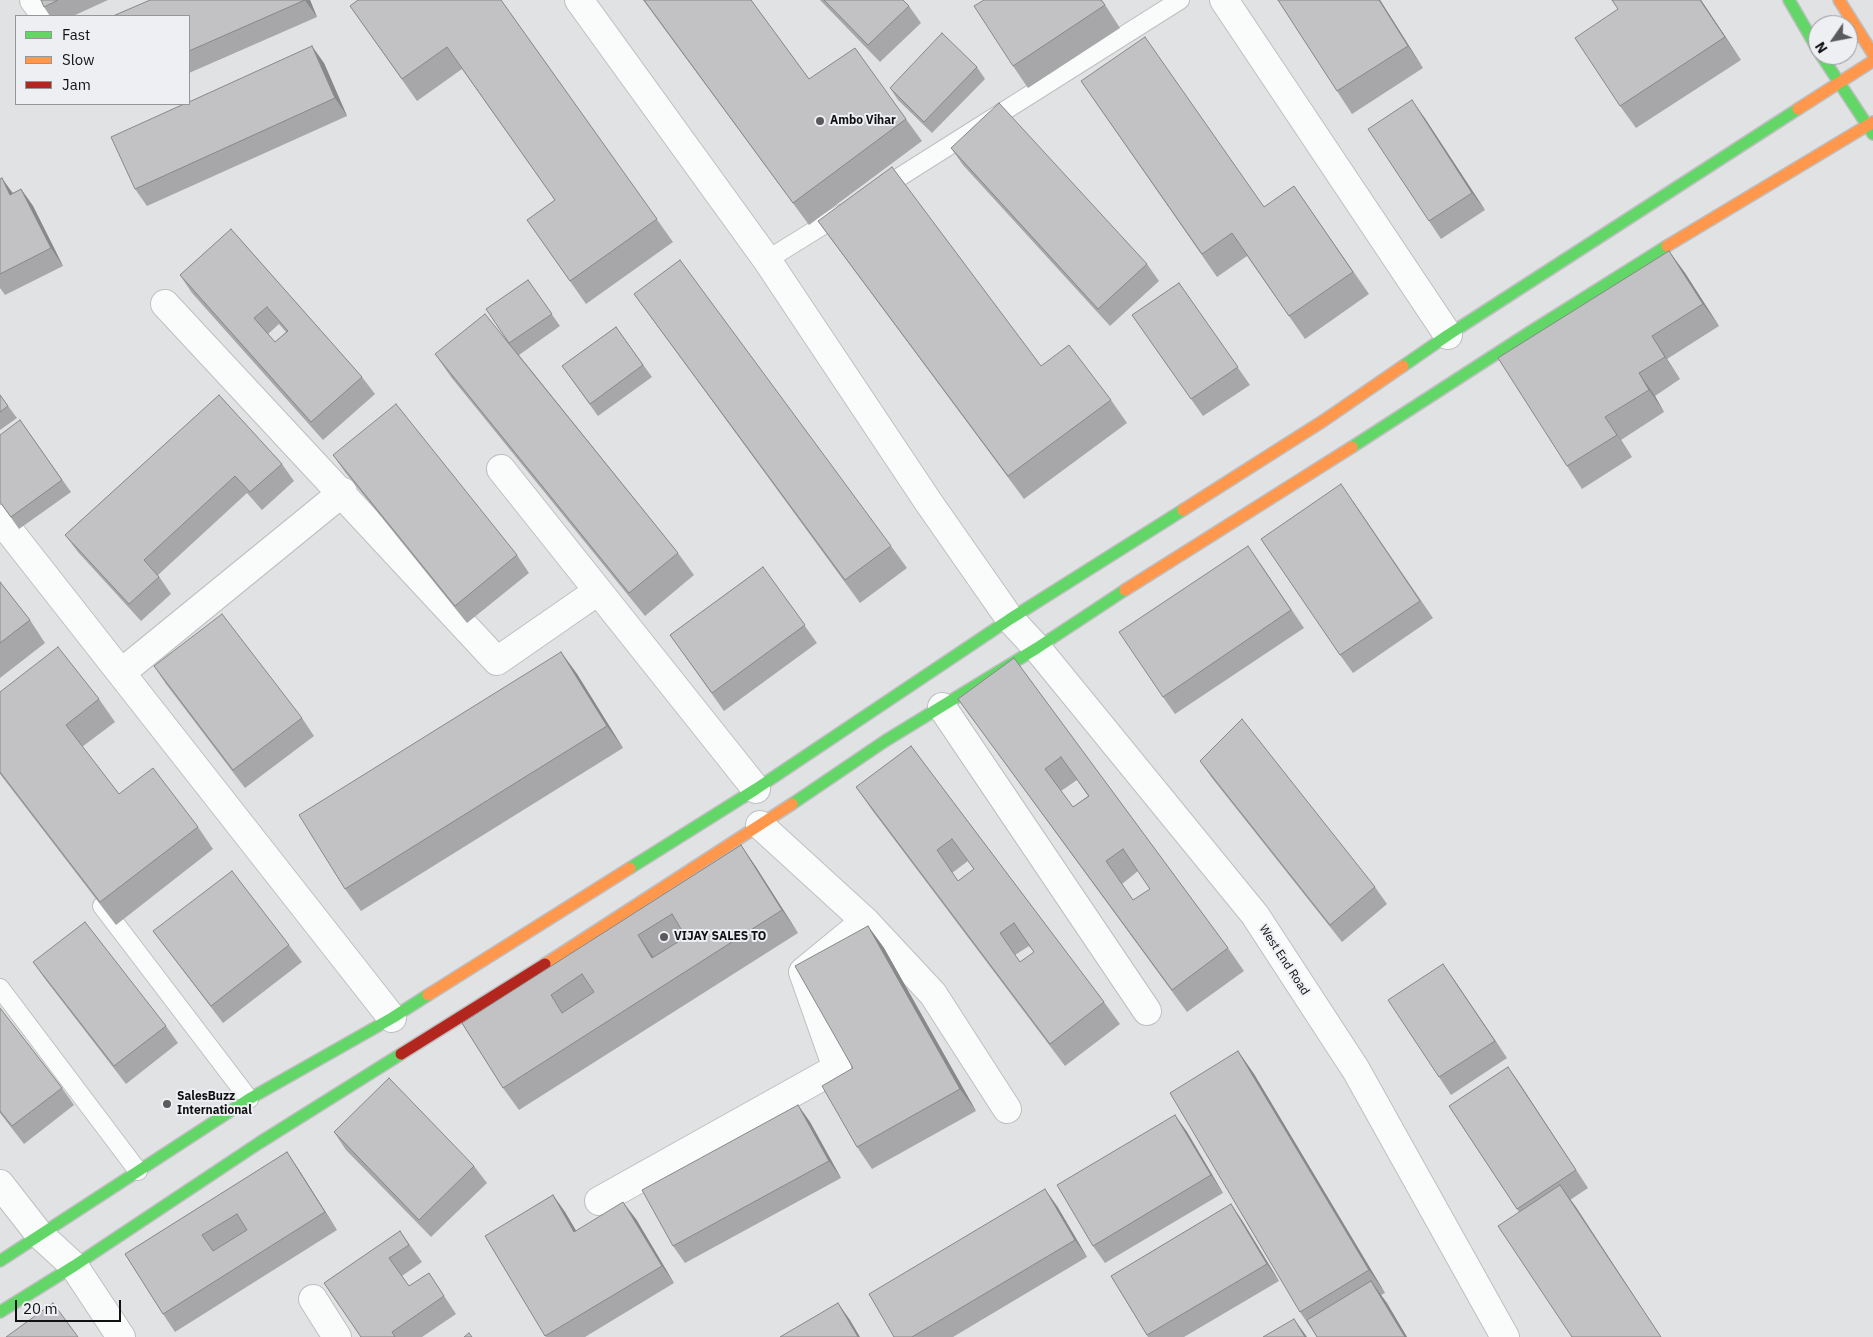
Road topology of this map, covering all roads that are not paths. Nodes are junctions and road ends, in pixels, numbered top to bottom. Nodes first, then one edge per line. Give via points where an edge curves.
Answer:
1 (34, 0) edge
2 (579, 0) edge
3 (1180, 0) edge
4 (1224, 0) edge
5 (1789, 0) edge
6 (1839, 0) edge
7 (45, 15) edge
8 (1808, 33) edge
9 (1873, 54) edge
10 (1873, 62) edge
11 (1827, 65) edge
12 (1839, 84) junction
13 (1871, 127) edge
14 (767, 260) junction
15 (165, 304) dead end
16 (1448, 335) junction
17 (501, 469) edge
18 (342, 492) junction
19 (0, 519) edge
20 (598, 591) junction
21 (1010, 619) junction
22 (1037, 648) junction
23 (121, 673) junction
24 (942, 706) junction
25 (756, 790) junction
26 (760, 825) junction
27 (95, 897) edge
28 (865, 920) junction
29 (0, 988) edge
30 (1147, 1011) dead end
31 (392, 1018) junction
32 (249, 1099) junction
33 (1008, 1110) dead end
34 (138, 1171) junction
35 (0, 1184) edge
36 (599, 1201) dead end
37 (39, 1234) junction
38 (0, 1261) edge
39 (74, 1266) junction
40 (313, 1299) dead end
41 (0, 1312) edge
42 (121, 1337) edge
43 (337, 1337) edge
44 (1505, 1337) edge

1 - 7 street
2 - 14 street, West End Road
3 - 14 lane
4 - 16 street
5 - 8 street
6 - 9 street
10 - 12 street
11 - 12 street
12 - 13 street
12 - 16 street
13 - 22 street via 1704,223 1366,433
14 - 21 street, West End Road
15 - 18 street
16 - 21 street via 1350,408
17 - 20 street
18 - 20 street via 498,661
18 - 23 street
19 - 23 street
20 - 25 street
21 - 22 street, West End Road
21 - 25 street
22 - 24 street
22 - 44 street, West End Road via 1255,915 1356,1070
23 - 31 street
24 - 26 street
24 - 30 street
25 - 31 street
26 - 28 street
26 - 39 street via 564,952 259,1142
27 - 32 lane
28 - 33 street via 934,994
28 - 36 street via 803,972 837,1068
29 - 34 lane
31 - 32 street
32 - 34 street
34 - 37 street
35 - 37 street
37 - 38 street
37 - 39 street
39 - 41 street
39 - 42 street
40 - 43 street

